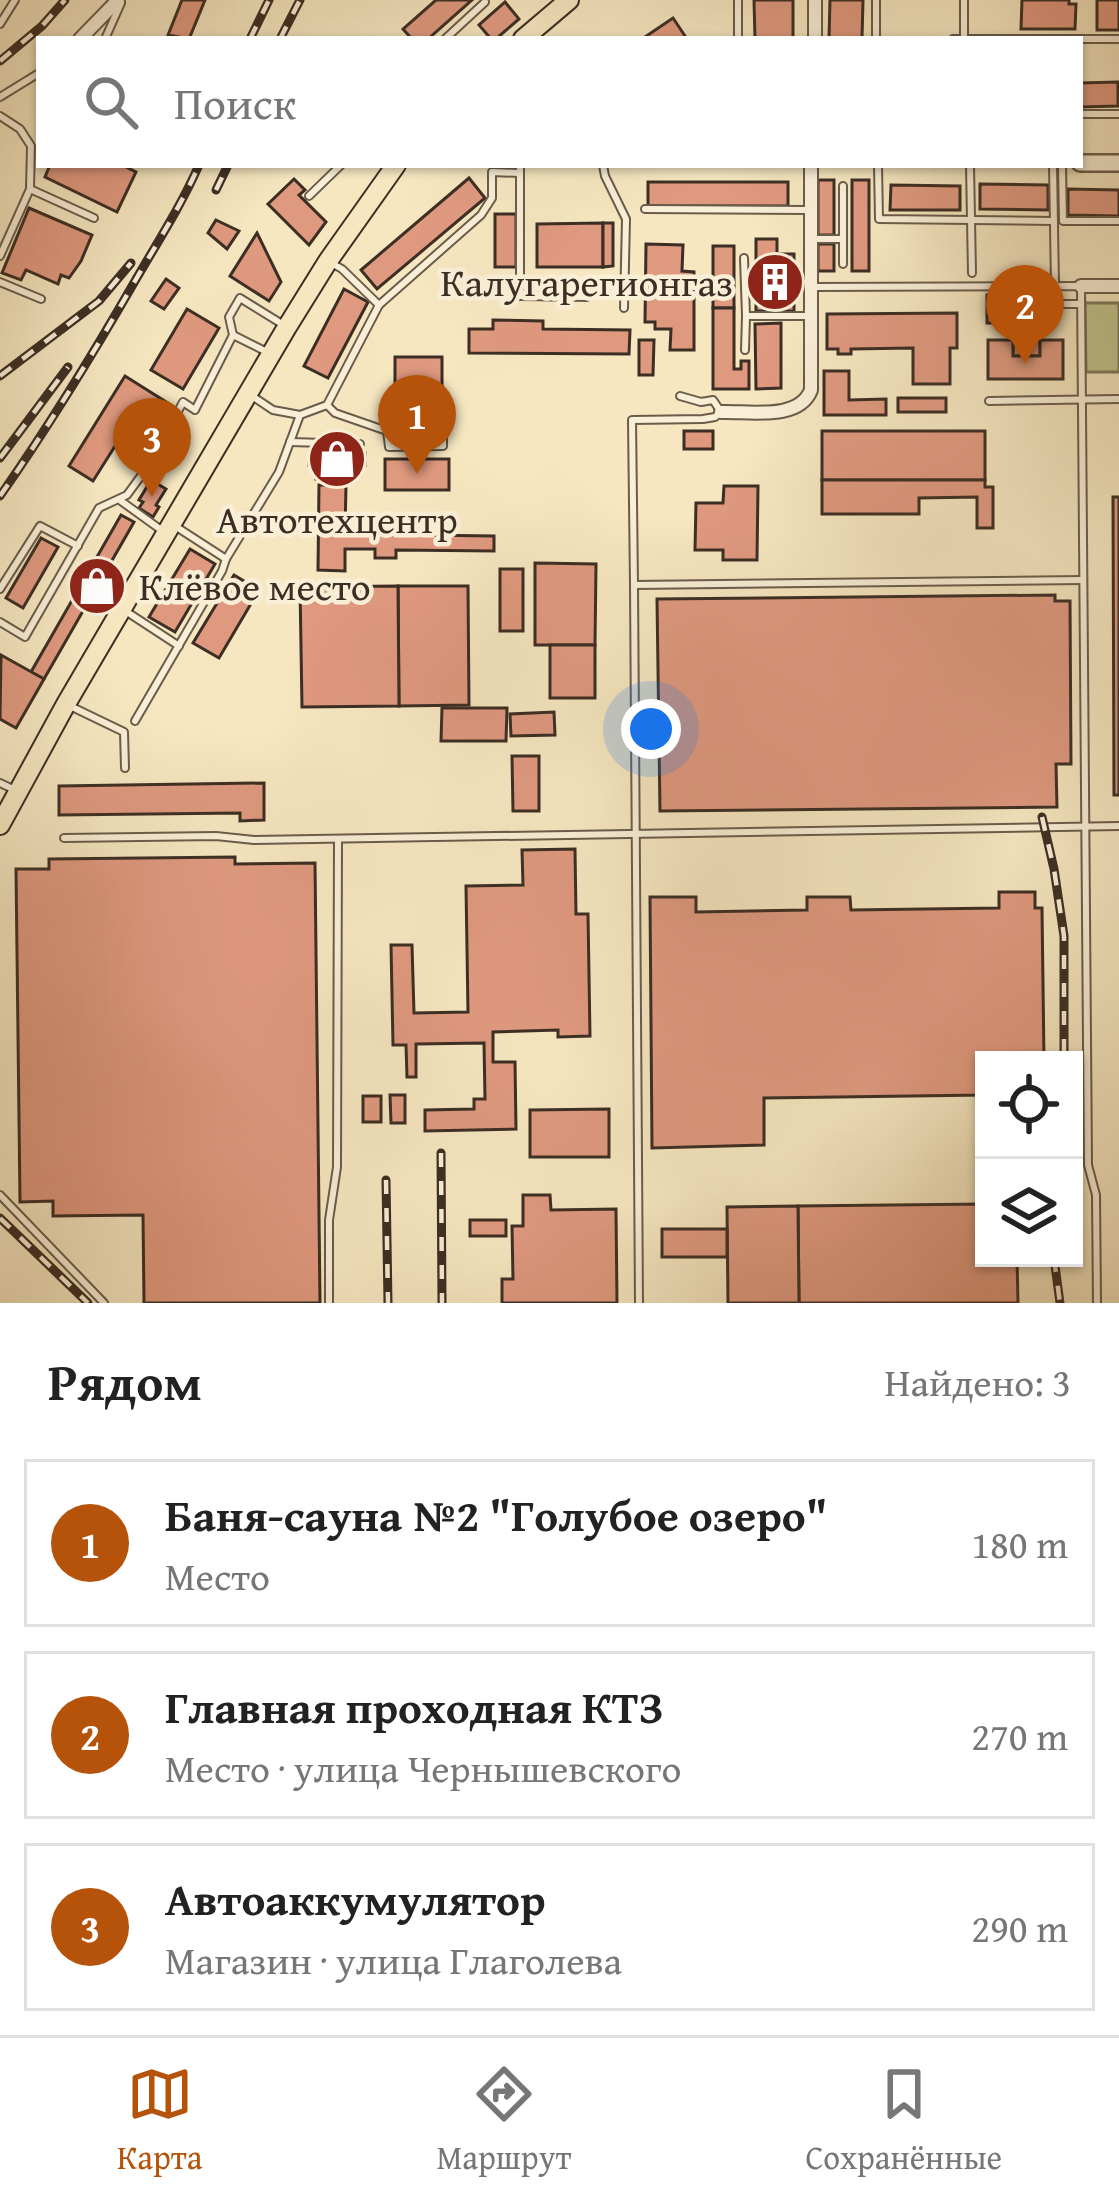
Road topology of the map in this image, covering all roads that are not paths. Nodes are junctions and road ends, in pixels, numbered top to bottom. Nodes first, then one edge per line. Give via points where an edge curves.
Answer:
1 (15, 0) edge
2 (120, 0) edge
3 (569, 0) edge
4 (738, 0) edge
5 (815, 0) edge
6 (876, 0) edge
7 (964, 0) edge
8 (485, 2) edge
9 (0, 24) edge
10 (83, 36) edge
11 (106, 36) edge
12 (448, 36) edge
13 (527, 36) edge
14 (738, 36) edge
15 (815, 36) edge
16 (876, 36) edge
17 (964, 36) edge
18 (1083, 39) edge
19 (1119, 39) edge
20 (36, 75) edge
21 (0, 97) edge
22 (1083, 114) edge
23 (1119, 114) edge
24 (0, 116) edge
25 (1083, 163) edge
26 (1119, 163) edge
27 (338, 168) edge
28 (394, 168) edge
29 (604, 168) edge
30 (811, 168) edge
31 (878, 168) edge
32 (970, 168) edge
33 (1053, 168) edge
34 (1063, 168) edge
35 (493, 169) edge
36 (520, 169) edge
37 (843, 186) dead end
38 (30, 189) junction
39 (309, 196) dead end
40 (645, 209) dead end
41 (809, 210) junction
42 (94, 218) dead end
43 (971, 220) junction
44 (1119, 220) edge
45 (1054, 221) junction
46 (809, 239) junction
47 (843, 239) junction
48 (0, 256) edge
49 (744, 258) dead end
50 (328, 261) junction
51 (843, 264) dead end
52 (971, 272) dead end
53 (0, 282) edge
54 (1055, 286) junction
55 (1081, 286) junction
56 (1119, 286) edge
57 (810, 287) junction
58 (586, 297) dead end
59 (40, 299) dead end
60 (1012, 304) dead end
61 (1081, 304) junction
62 (380, 305) junction
63 (624, 308) dead end
64 (746, 316) junction
65 (810, 316) junction
66 (287, 327) junction
67 (233, 335) junction
68 (745, 350) dead end
69 (272, 355) junction
70 (248, 393) junction
71 (680, 396) dead end
72 (1082, 399) junction
73 (1119, 399) edge
74 (989, 401) dead end
75 (327, 405) junction
76 (721, 412) junction
77 (300, 415) junction
78 (387, 430) junction
79 (290, 442) junction
80 (360, 444) dead end
81 (120, 500) junction
82 (170, 529) junction
83 (78, 546) junction
84 (226, 559) junction
85 (1083, 580) junction
86 (634, 585) junction
87 (0, 589) edge
88 (124, 610) junction
89 (0, 622) edge
90 (179, 646) junction
91 (66, 704) junction
92 (135, 721) dead end
93 (125, 768) dead end
94 (6, 803) edge
95 (1085, 826) junction
96 (1119, 826) edge
97 (635, 836) junction
98 (64, 838) dead end
99 (338, 838) junction
100 (0, 1195) edge
101 (104, 1303) edge
102 (329, 1303) edge
103 (640, 1303) edge
104 (1097, 1303) edge

1 - 9 lane
2 - 10 street
2 - 11 lane
3 - 13 main road
4 - 14 lane
5 - 15 street
6 - 16 lane
7 - 17 lane
8 - 12 lane
18 - 19 lane
20 - 21 lane
22 - 23 lane
24 - 38 lane via 31,146
25 - 26 street
27 - 39 lane
28 - 50 main road
29 - 63 lane via 626,219
30 - 41 street
31 - 43 lane via 879,219
32 - 43 lane
33 - 45 lane
34 - 44 lane via 1063,221
35 - 36 lane
35 - 62 lane via 492,198 481,214
36 - 58 lane via 520,296
37 - 47 lane
38 - 42 lane
38 - 48 lane
40 - 41 lane
41 - 46 street
43 - 45 lane
43 - 52 lane
45 - 54 lane
46 - 47 lane
46 - 57 street
47 - 51 lane
49 - 64 lane
50 - 62 lane
50 - 66 main road
53 - 59 lane
54 - 55 lane
54 - 57 lane
55 - 56 street
55 - 61 lane
57 - 65 street
60 - 61 lane
61 - 72 lane
62 - 75 lane
64 - 65 lane
64 - 68 lane
65 - 76 street via 807,400 790,410
66 - 67 lane via 240,298 229,316
66 - 69 main road
67 - 69 lane
67 - 81 lane via 195,410 183,402
69 - 70 main road
70 - 77 lane
70 - 82 main road
71 - 76 lane via 713,400
72 - 73 lane
72 - 74 lane
72 - 85 lane
75 - 77 lane
75 - 78 lane
76 - 86 lane via 632,420
77 - 79 lane
78 - 78 lane via 389,447 443,446 443,427 424,417
79 - 80 lane
79 - 84 lane
81 - 82 lane
81 - 83 lane via 100,508
82 - 84 lane
82 - 88 main road
83 - 87 lane via 40,526
83 - 89 lane via 25,637
84 - 90 lane
85 - 86 lane
85 - 95 lane
86 - 97 lane
88 - 90 lane
88 - 91 main road
90 - 92 lane
91 - 93 lane via 124,732
91 - 94 main road
95 - 96 lane
95 - 97 lane
95 - 104 lane
97 - 99 lane
97 - 103 lane
98 - 99 lane
99 - 102 lane
100 - 101 lane

